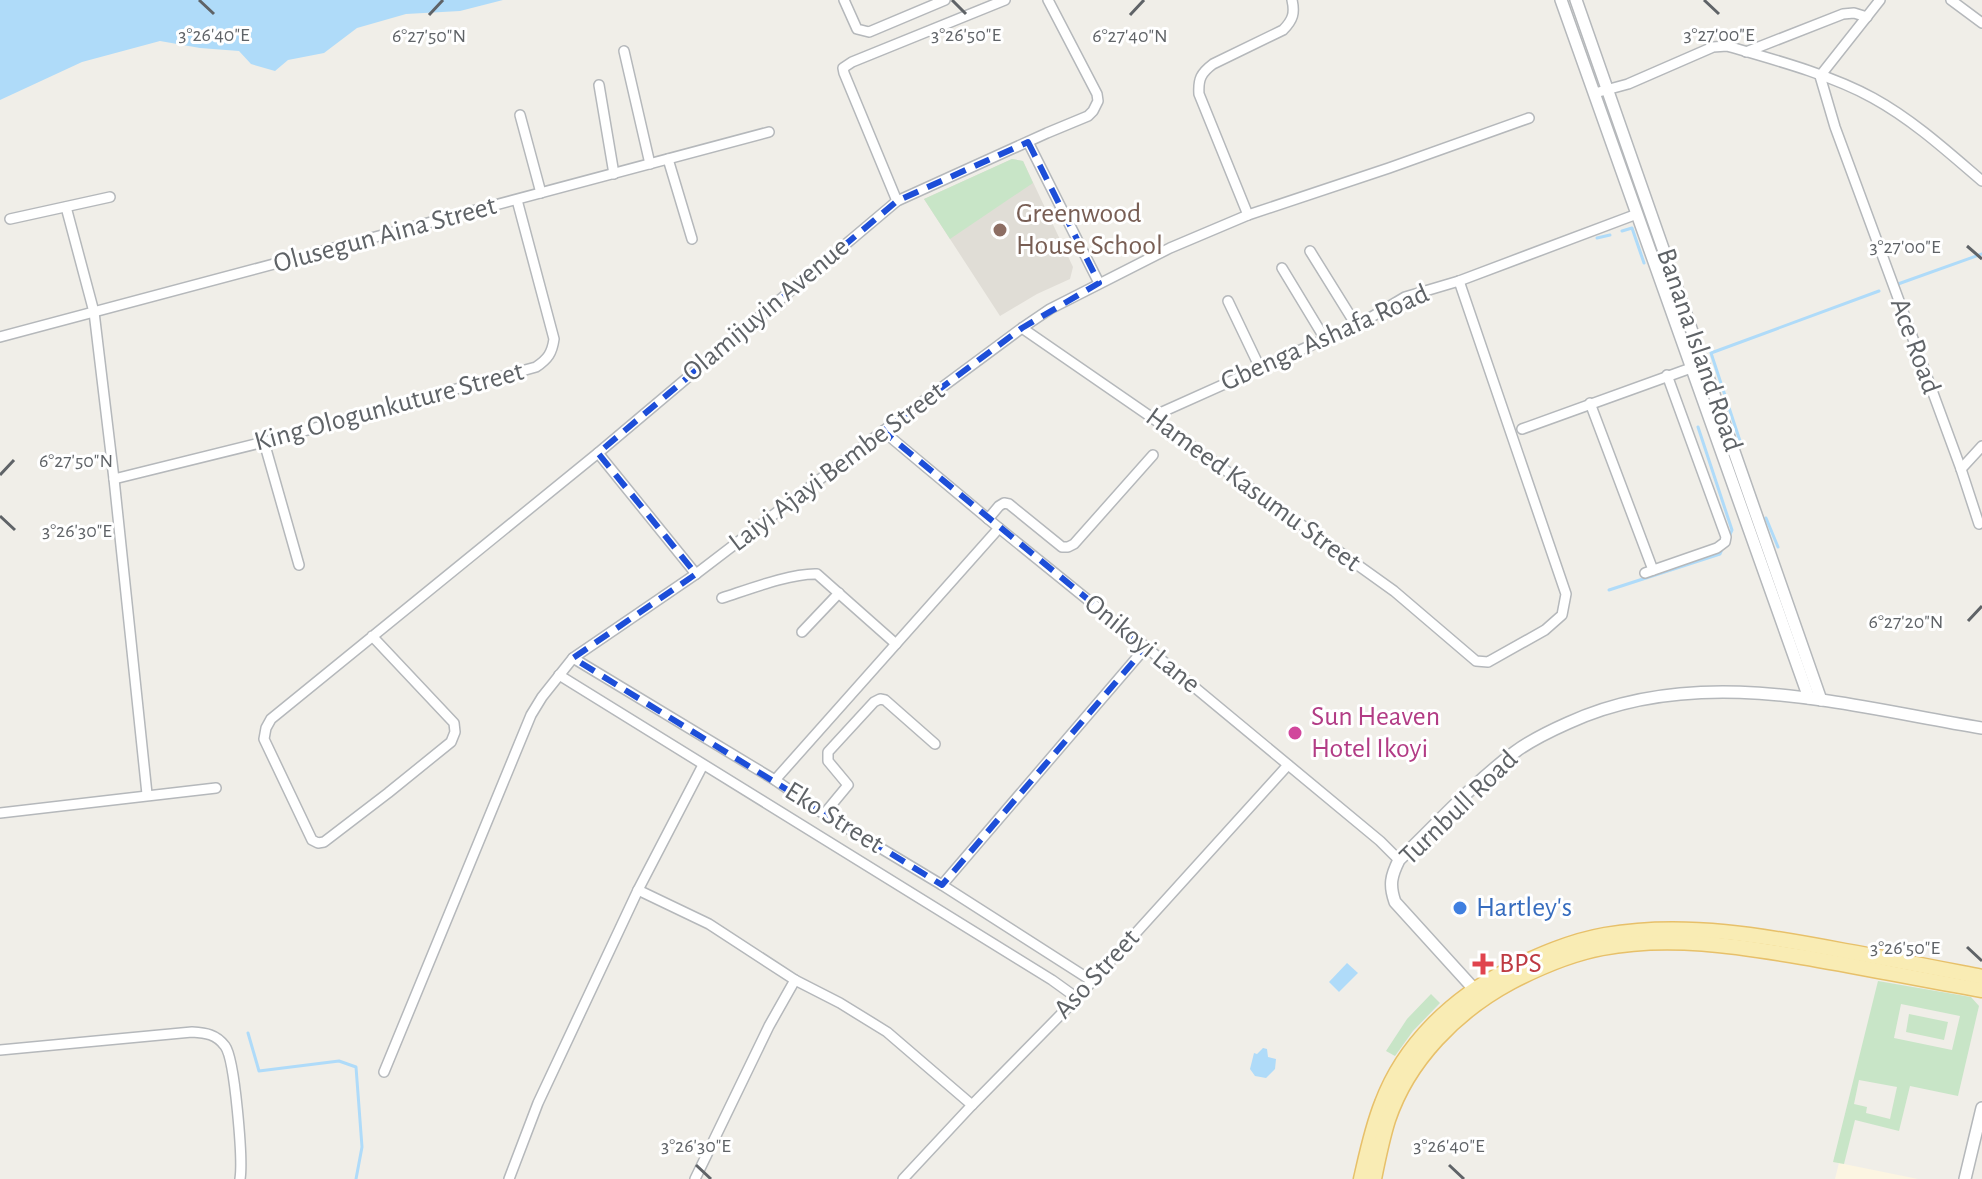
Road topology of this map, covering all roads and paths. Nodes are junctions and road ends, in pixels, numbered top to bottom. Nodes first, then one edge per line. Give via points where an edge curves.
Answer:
1 (844, 0) edge
2 (946, 0) edge
3 (1005, 0) edge
4 (1048, 0) edge
5 (1292, 0) edge
6 (1561, 0) edge
7 (1576, 0) edge
8 (1880, 0) edge
9 (1951, 0) edge
10 (1867, 17) junction
11 (956, 20) junction
12 (1982, 23) edge
13 (624, 51) dead end
14 (1746, 52) junction
15 (1820, 76) junction
16 (599, 85) dead end
17 (1607, 89) junction
18 (1595, 93) junction
19 (520, 115) dead end
20 (1529, 118) dead end
21 (769, 132) dead end
22 (1028, 142) junction
23 (668, 159) junction
24 (650, 164) junction
25 (614, 174) junction
26 (1982, 181) edge
27 (541, 193) junction
28 (110, 197) dead end
29 (517, 200) junction
30 (897, 201) junction
31 (66, 207) junction
32 (1637, 214) junction
33 (1248, 215) junction
34 (10, 219) dead end
35 (692, 239) dead end
36 (1310, 251) dead end
37 (1282, 268) dead end
38 (1459, 281) junction
39 (1099, 283) junction
40 (1228, 301) dead end
41 (94, 312) junction
42 (1356, 325) junction
43 (1022, 328) junction
44 (0, 337) edge
45 (1325, 339) junction
46 (1260, 368) junction
47 (1691, 368) junction
48 (1667, 375) junction
49 (1590, 403) junction
50 (1151, 417) junction
51 (1522, 429) dead end
52 (883, 431) junction
53 (264, 442) junction
54 (1982, 446) edge
55 (598, 453) junction
56 (1153, 455) dead end
57 (1961, 469) junction
58 (114, 479) junction
59 (988, 519) junction
60 (1979, 524) dead end
61 (999, 528) junction
62 (299, 565) dead end
63 (696, 574) junction
64 (839, 593) junction
65 (722, 598) dead end
66 (802, 632) dead end
67 (372, 636) junction
68 (896, 644) junction
69 (1146, 647) junction
70 (573, 658) junction
71 (559, 675) junction
72 (1815, 699) junction
73 (1982, 728) edge
74 (935, 744) dead end
75 (703, 765) junction
76 (1288, 765) junction
77 (775, 780) junction
78 (216, 788) dead end
79 (147, 794) junction
80 (0, 813) edge
81 (824, 814) junction
82 (1399, 860) junction
83 (942, 885) junction
84 (638, 890) junction
85 (1982, 977) edge
86 (795, 980) junction
87 (1092, 981) junction
88 (1982, 990) edge
89 (1476, 996) junction
90 (1077, 998) junction
91 (0, 1050) edge
92 (384, 1072) dead end
93 (972, 1105) junction
94 (1982, 1108) edge
95 (240, 1179) edge
96 (509, 1179) edge
97 (695, 1179) edge
98 (903, 1179) edge
99 (1361, 1179) edge
100 (1374, 1179) edge
101 (1965, 1179) edge

1 - 2 street via 857,29 869,32
2 - 11 street
3 - 11 street
4 - 22 street, Olamijuyin Avenue via 1098,101 1088,116
5 - 33 street via 1294,11 1283,30 1213,64 1198,83
6 - 18 street, Banana Island Road
7 - 17 street, Banana Island Road
8 - 10 street
9 - 12 street
10 - 14 street via 1843,14
10 - 15 street
11 - 30 street via 843,68
13 - 24 street
14 - 15 street
14 - 17 street via 1713,47
15 - 26 street via 1895,111
15 - 57 street, Ace Road
16 - 25 street
17 - 18 street
17 - 72 street, Banana Island Road
18 - 32 street, Banana Island Road
19 - 27 street
20 - 33 street, Laiyi Ajayi Bembe Street
21 - 23 street, Olusegun Aina Street
22 - 30 street, Olamijuyin Avenue
22 - 39 street
23 - 24 street, Olusegun Aina Street
23 - 35 street
24 - 25 street, Olusegun Aina Street
25 - 27 street, Olusegun Aina Street
27 - 29 street, Olusegun Aina Street
28 - 31 street
29 - 41 street, Olusegun Aina Street
29 - 53 street, King Ologunkuture Street via 554,339 546,360
30 - 55 street, Olamijuyin Avenue
31 - 34 street
31 - 41 street
32 - 38 street, Gbenga Ashafa Road
32 - 47 street, Banana Island Road
33 - 39 street, Laiyi Ajayi Bembe Street
36 - 42 street
37 - 45 street
38 - 42 street, Gbenga Ashafa Road via 1405,297
38 - 50 street, Hameed Kasumu Street via 1566,594 1562,615 1545,630 1488,662 1476,661 1394,591
39 - 43 street, Laiyi Ajayi Bembe Street
40 - 46 street
41 - 44 street, Olusegun Aina Street
41 - 58 street
42 - 45 street, Gbenga Ashafa Road
43 - 50 street, Hameed Kasumu Street
43 - 52 street, Laiyi Ajayi Bembe Street
45 - 46 street, Gbenga Ashafa Road
46 - 50 street, Gbenga Ashafa Road
47 - 48 street
47 - 72 street, Banana Island Road
48 - 49 street
48 - 49 street via 1726,537 1717,548 1649,571
49 - 51 street
52 - 59 street, Onikoyi Lane
52 - 63 street, Laiyi Ajayi Bembe Street
53 - 58 street, King Ologunkuture Street
53 - 62 street
54 - 57 street
55 - 63 street
55 - 67 street, Olamijuyin Avenue
56 - 59 street via 1068,547 1009,504 999,506
57 - 60 street, Ace Road
58 - 79 street
59 - 61 street, Onikoyi Lane
61 - 68 street
61 - 69 street, Onikoyi Lane
63 - 70 street, Laiyi Ajayi Bembe Street
64 - 65 street via 813,573
64 - 66 street
64 - 68 street
67 - 67 street, Olamijuyin Avenue via 266,728 264,739 318,843 399,785 451,742 455,732 454,723
68 - 77 street
69 - 76 street, Onikoyi Lane
69 - 83 street
70 - 71 street, Laiyi Ajayi Bembe Street
70 - 77 street, Eko Street
71 - 75 street, Eko Street
71 - 92 street, Laiyi Ajayi Bembe Street via 531,715
72 - 73 street, Turnbull Road
72 - 82 street, Turnbull Road via 1749,692 1678,693 1585,715 1517,750
74 - 81 street via 885,700 874,702 828,752 828,761 848,785
75 - 84 street
75 - 90 street, Eko Street
76 - 82 street, Onikoyi Lane
76 - 87 street, Aso Street
77 - 81 street, Eko Street
78 - 79 street
79 - 80 street
81 - 83 street, Eko Street
82 - 89 street, Turnbull Road via 1391,875 1395,902
83 - 87 street, Eko Street
84 - 86 street via 709,924
84 - 96 street via 538,1103
85 - 89 main road via 1796,941 1673,929 1577,942 1533,958
86 - 93 street via 887,1032
86 - 97 street
87 - 90 street, Aso Street
88 - 89 main road via 1760,950 1673,942 1577,954
89 - 99 main road via 1443,1015 1403,1061 1382,1102
89 - 100 main road via 1440,1035 1400,1093
90 - 93 street, Aso Street
91 - 95 street via 192,1032 218,1037 230,1053
93 - 98 street, Aso Street
94 - 101 street

